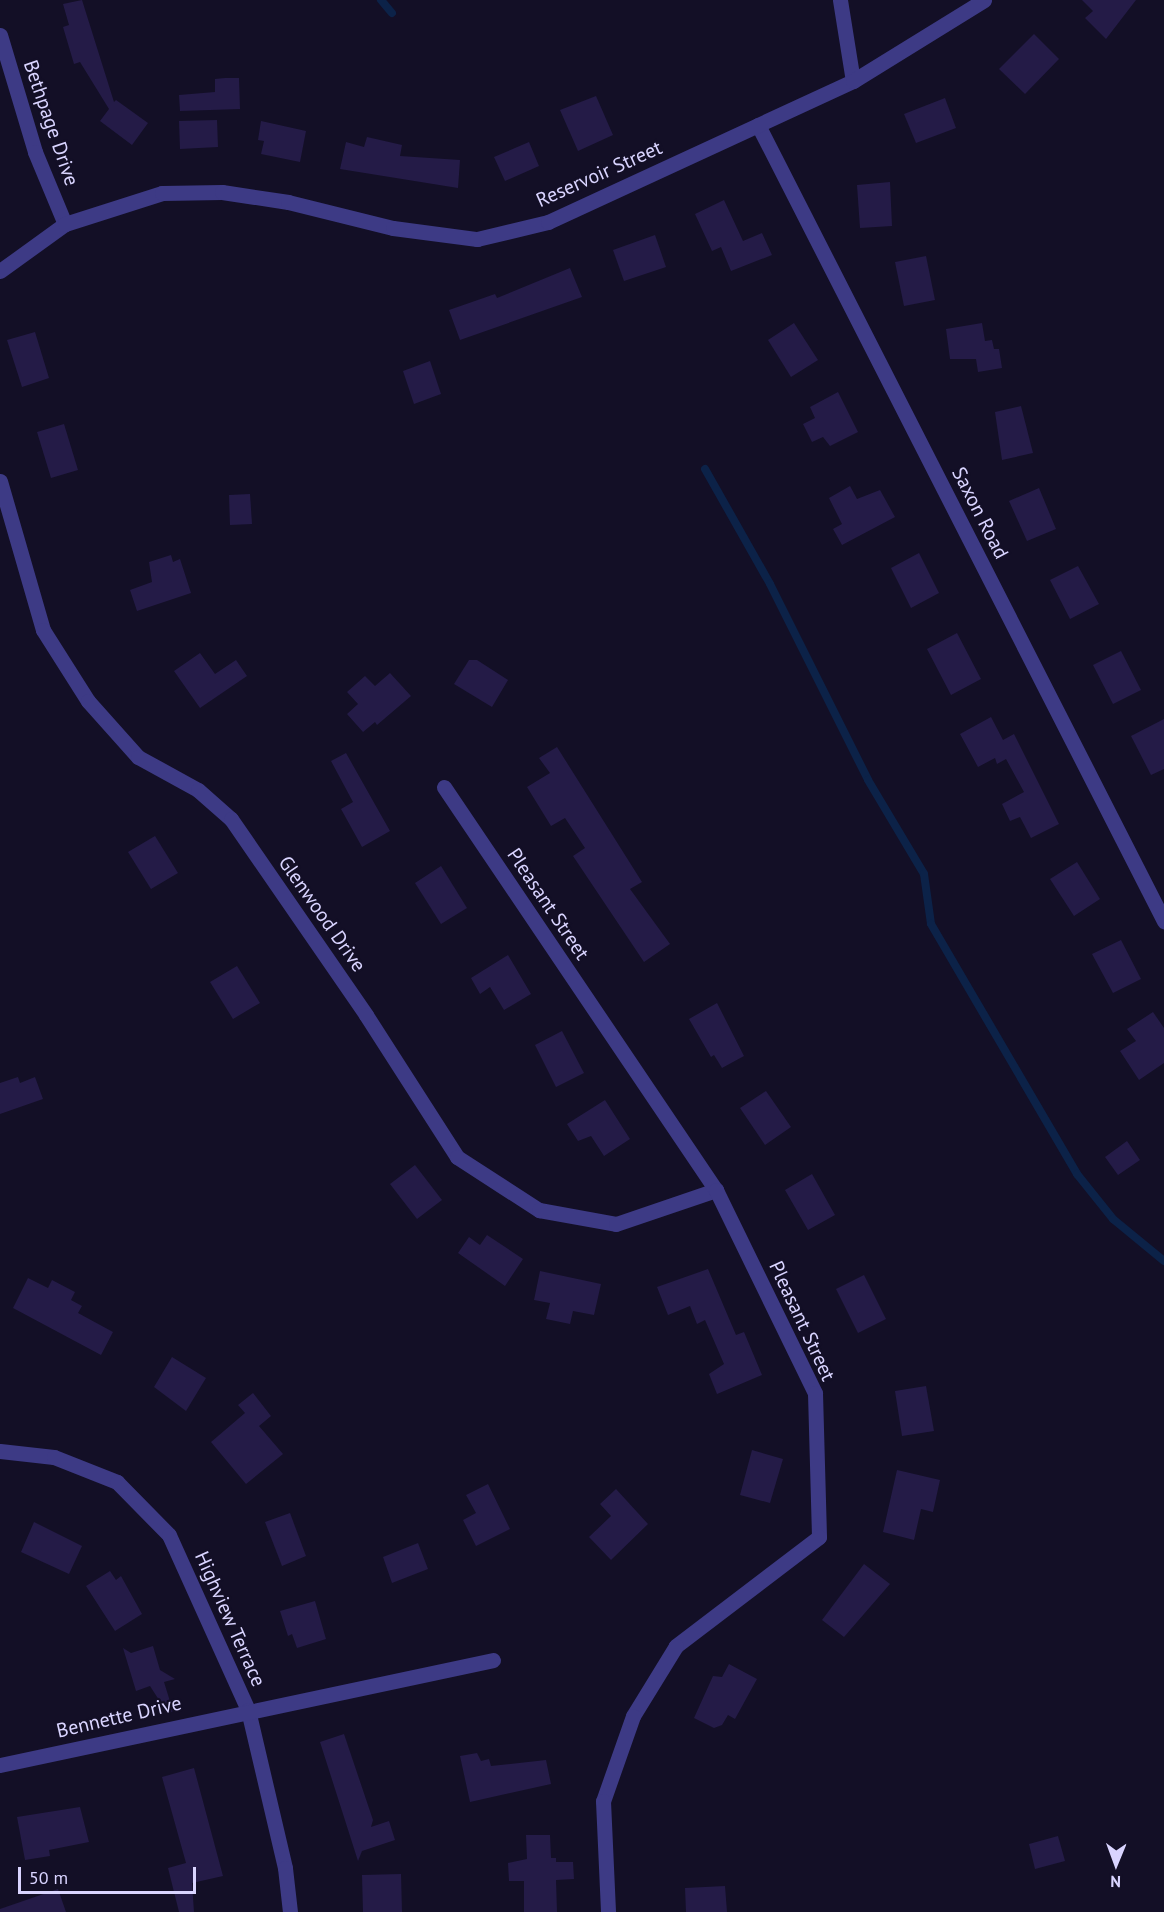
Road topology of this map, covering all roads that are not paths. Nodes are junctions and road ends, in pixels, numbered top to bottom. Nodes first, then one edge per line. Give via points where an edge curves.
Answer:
1 (840, 0) edge
2 (984, 0) edge
3 (0, 35) edge
4 (853, 81) junction
5 (758, 124) junction
6 (65, 224) junction
7 (0, 271) edge
8 (0, 481) edge
9 (444, 787) dead end
10 (1164, 921) edge
11 (716, 1190) junction
12 (0, 1451) edge
13 (493, 1660) dead end
14 (248, 1710) junction
15 (0, 1765) edge
16 (290, 1912) edge
17 (608, 1912) edge

1 - 4 street
2 - 4 street, Reservoir Street
3 - 6 street, Bethpage Drive via 35,152
4 - 5 street, Reservoir Street
5 - 6 street, Reservoir Street via 548,222 477,239 393,228 288,202 222,192 162,193
5 - 10 street, Saxon Road
6 - 7 street, Reservoir Street
8 - 11 street, Glenwood Drive via 43,630 88,700 138,757 198,790 231,819 366,1015 457,1157 539,1210 616,1224
9 - 11 street, Pleasant Street
11 - 17 street, Pleasant Street via 815,1393 819,1537 676,1646 633,1716 603,1801
12 - 14 street, Highview Terrace via 54,1457 117,1482 169,1535
13 - 14 street, Bennette Drive
14 - 15 street, Bennette Drive
14 - 16 street, Highview Terrace via 285,1868

